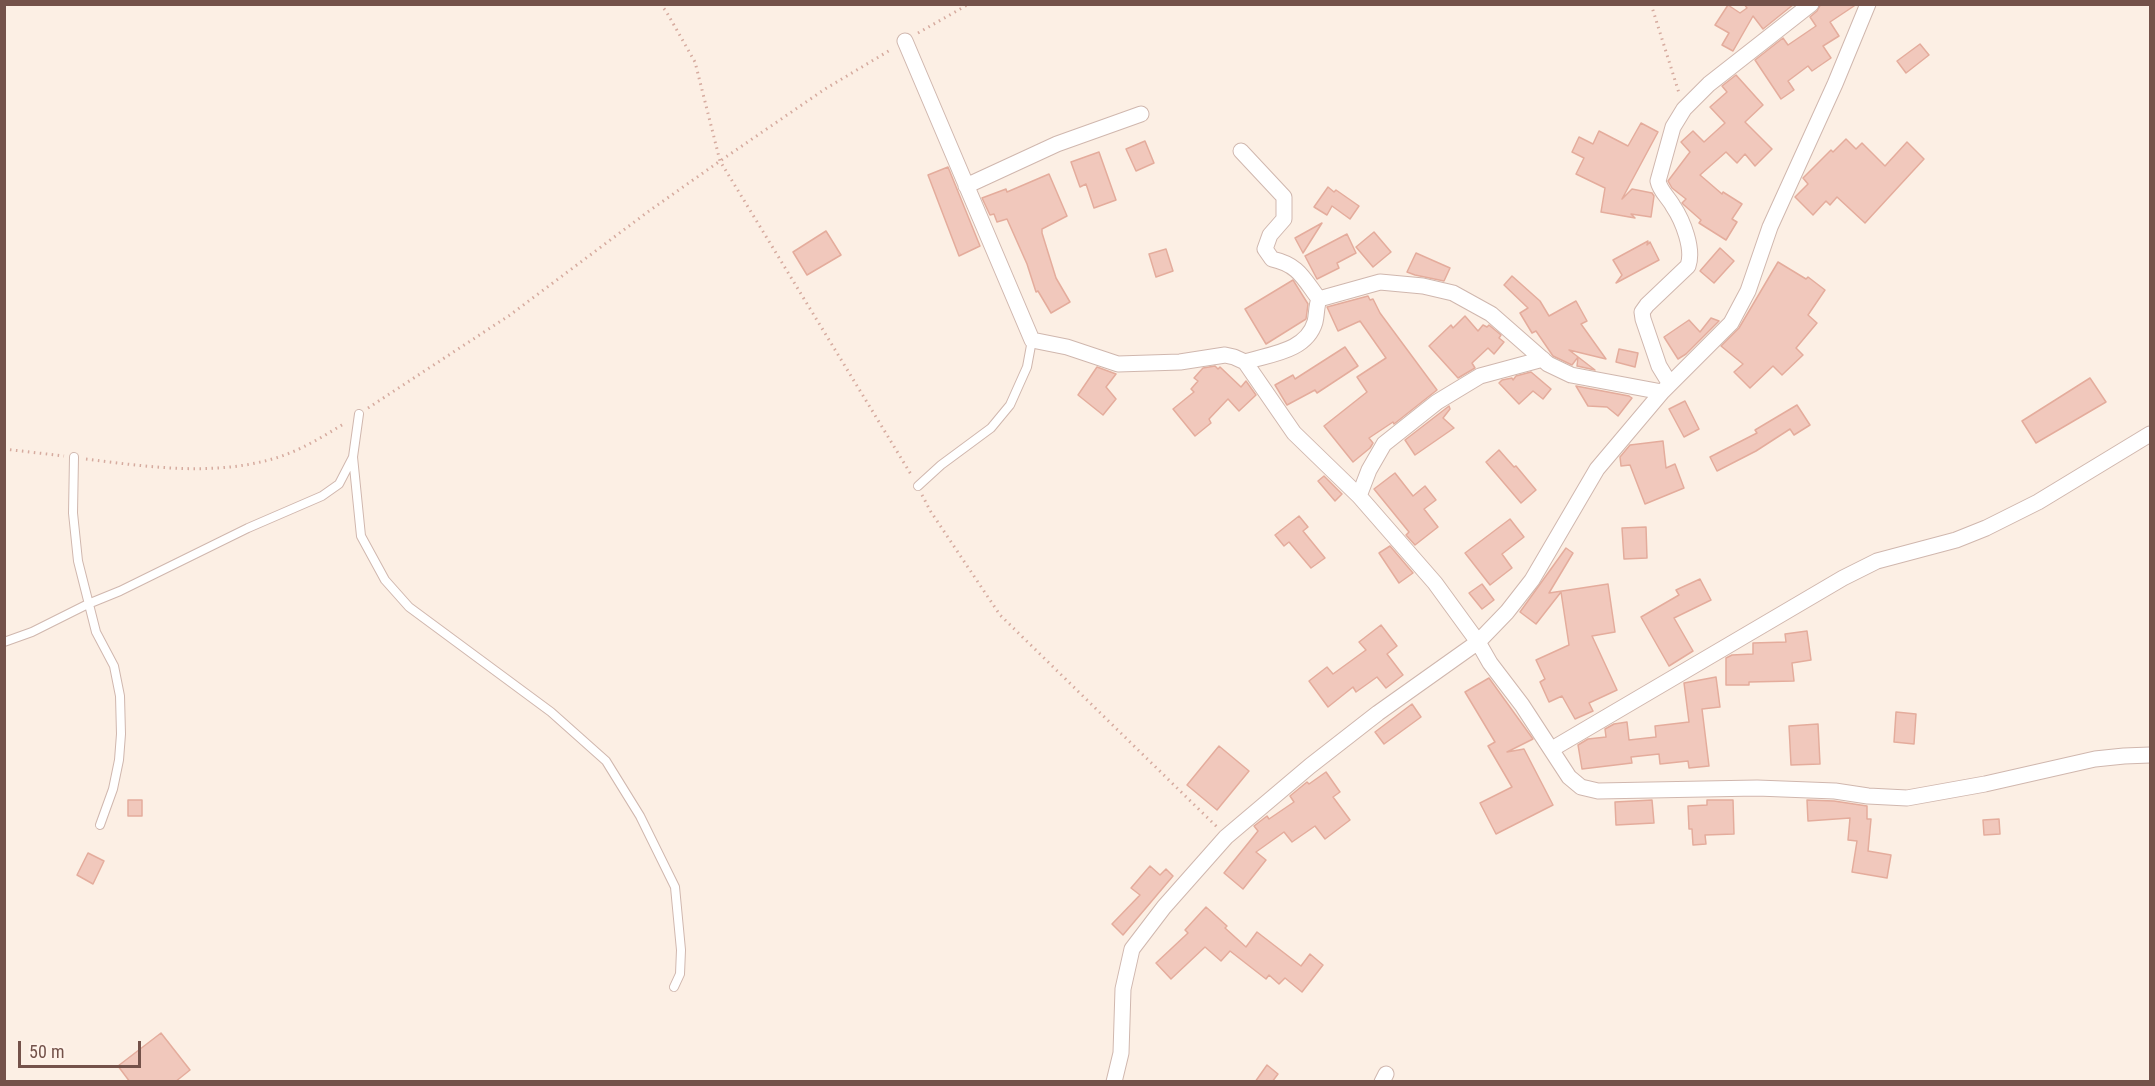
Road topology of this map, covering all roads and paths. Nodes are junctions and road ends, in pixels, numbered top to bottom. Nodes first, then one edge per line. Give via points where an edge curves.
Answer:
1 (660, 4) edge
2 (969, 4) edge
3 (1651, 4) edge
4 (1811, 4) edge
5 (1868, 4) edge
6 (905, 40) junction
7 (1684, 109) junction
8 (1141, 114) dead end
9 (1241, 151) dead end
10 (720, 161) junction
11 (966, 186) junction
12 (1319, 299) junction
13 (1032, 340) junction
14 (1543, 359) junction
15 (1245, 362) junction
16 (1666, 388) junction
17 (359, 414) junction
18 (2151, 434) edge
19 (4, 449) edge
20 (74, 457) junction
21 (353, 457) junction
22 (918, 486) junction
23 (1359, 496) junction
24 (88, 604) junction
25 (4, 642) edge
26 (1478, 642) junction
27 (1552, 749) junction
28 (2151, 755) edge
29 (100, 825) dead end
30 (1226, 837) junction
31 (674, 987) dead end
32 (1114, 1082) edge

1 - 10 path via 695,63
2 - 6 path
3 - 7 path
4 - 7 street via 1709,84
5 - 16 street via 1770,227 1740,309 1731,323
6 - 10 path
6 - 11 street
7 - 16 street via 1673,127 1658,181 1679,216 1691,258 1688,266 1642,312
8 - 11 street via 1057,144
9 - 12 street via 1284,197 1284,219 1270,235 1265,249 1272,259 1297,270
10 - 17 path via 510,315
10 - 22 path
11 - 13 street
12 - 14 street via 1380,282 1453,293 1491,314
12 - 15 street via 1315,323 1307,336 1289,351
13 - 15 street via 1118,364 1180,362 1225,355
13 - 22 lane via 1027,367 1010,405 991,428
14 - 16 street via 1571,375
14 - 23 street via 1480,375 1437,402 1383,444
15 - 23 street via 1294,433
16 - 26 street via 1597,469 1532,580
17 - 20 path via 309,444 278,457 210,470
17 - 21 lane
18 - 27 street via 2038,502 1986,528 1877,561 1843,578
19 - 20 path
20 - 24 lane via 73,513
21 - 24 lane via 339,484 322,496
21 - 31 lane via 361,536 385,580 409,607 550,712 606,761 640,816 675,887 681,950 680,974
22 - 30 path via 1000,615
23 - 26 street via 1435,583
24 - 25 lane
24 - 29 lane via 96,632 114,666 120,696 120,760
26 - 27 street
26 - 30 street via 1378,713
27 - 28 street via 1569,777 1581,787 1598,791 1757,788 1907,798 2095,759
30 - 32 street via 1132,949 1123,989 1121,1053

